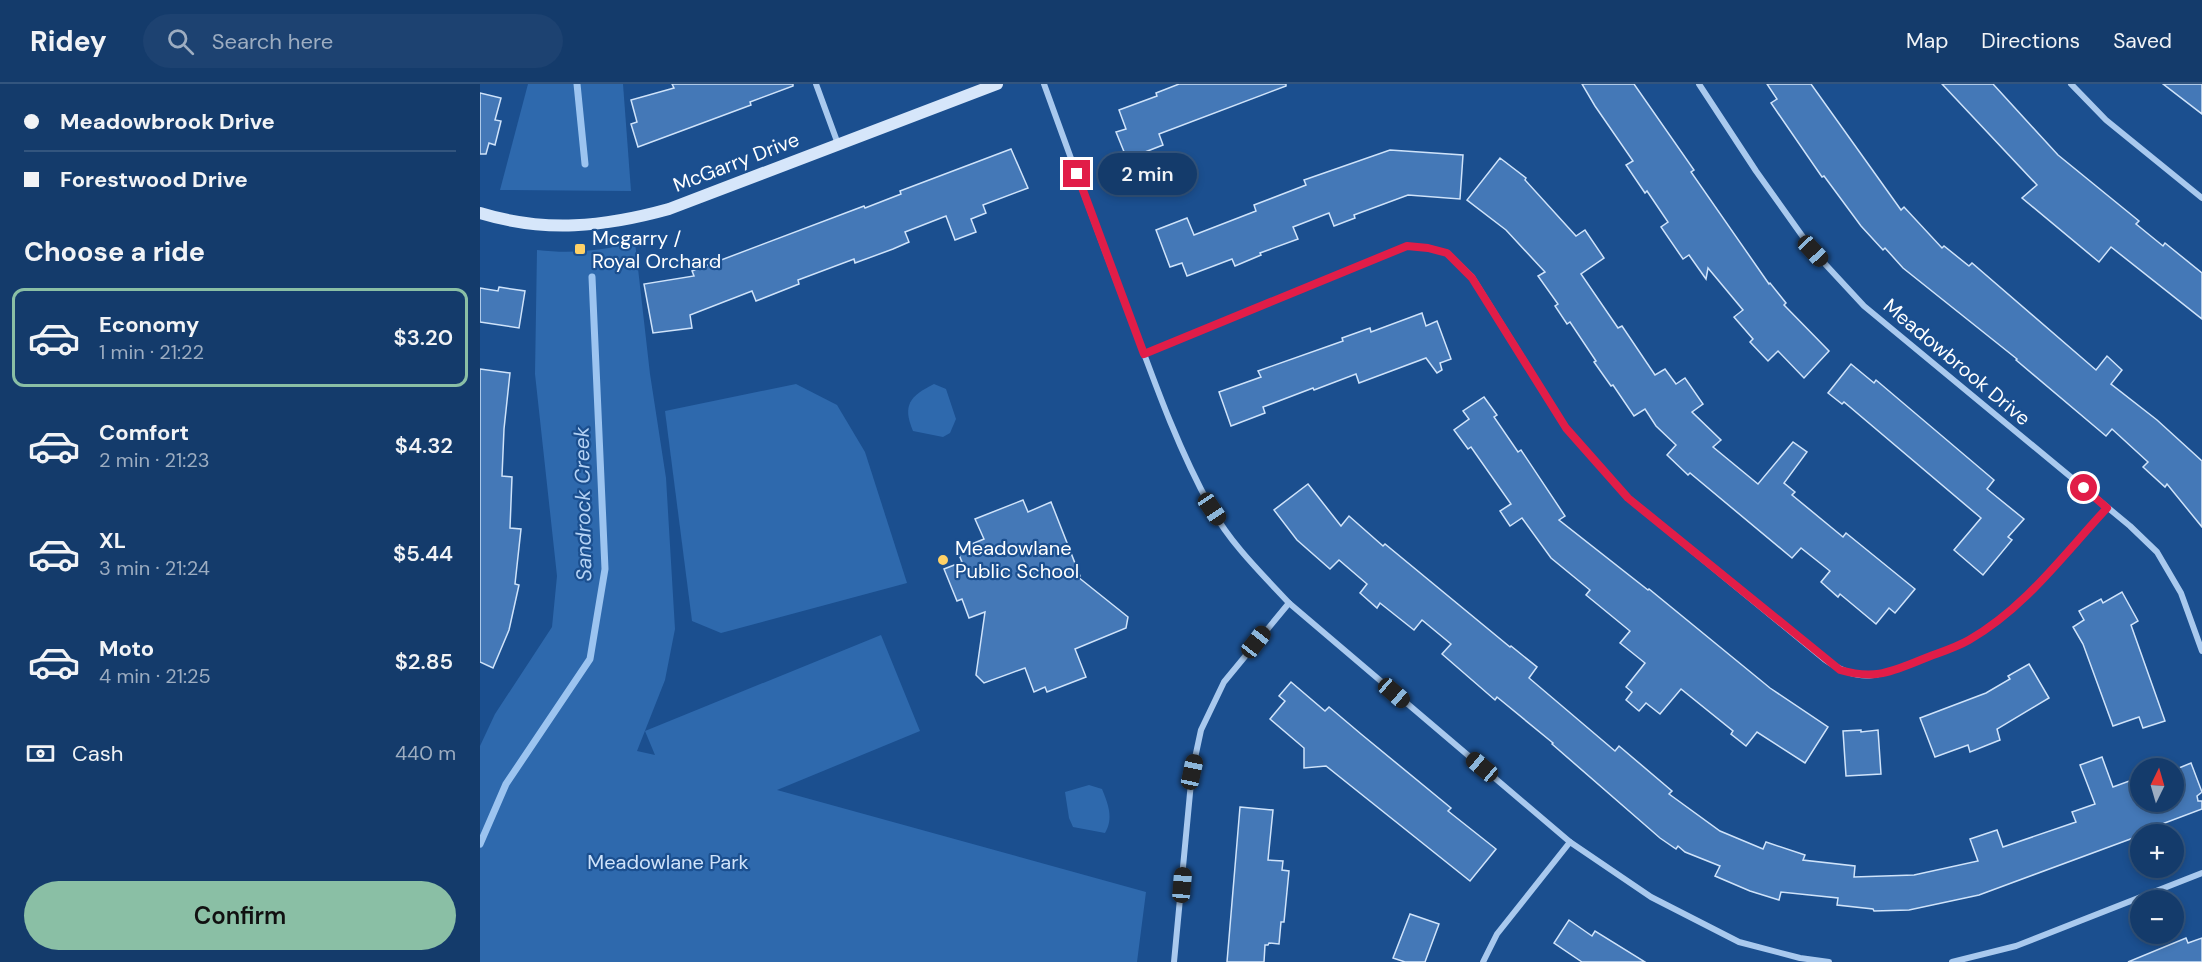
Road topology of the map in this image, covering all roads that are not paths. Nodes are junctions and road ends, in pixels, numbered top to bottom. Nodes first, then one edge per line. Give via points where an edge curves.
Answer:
1 (816, 84) edge
2 (997, 84) edge
3 (1044, 84) edge
4 (1699, 84) edge
5 (2071, 84) edge
6 (838, 144) junction
7 (2202, 198) edge
8 (480, 213) edge
9 (1144, 354) junction
10 (2107, 508) junction
11 (1289, 603) junction
12 (2202, 651) edge
13 (1570, 842) junction
14 (2202, 873) edge
15 (1800, 960) edge
16 (1174, 962) edge
17 (1484, 962) edge
18 (1829, 962) edge
19 (1952, 962) edge

1 - 6 street
2 - 6 street, McGarry Drive
3 - 9 street
4 - 10 street, Meadowbrook Drive via 1813,251 1864,306
5 - 7 street via 2106,120
6 - 8 street, McGarry Drive via 669,209 626,221 560,226 509,222
9 - 10 street via 1407,246 1447,253 1472,278 1566,428 1628,498 1824,659 1840,670 1860,676 1885,674 1968,641 2010,611
9 - 11 street via 1172,426 1212,509 1233,540
10 - 12 street, Meadowbrook Drive via 2157,552 2181,593
11 - 13 street
11 - 16 street via 1224,682 1201,730 1192,772
13 - 15 street via 1651,897 1739,942
13 - 17 street via 1497,934
14 - 19 street via 2016,946
15 - 18 street

